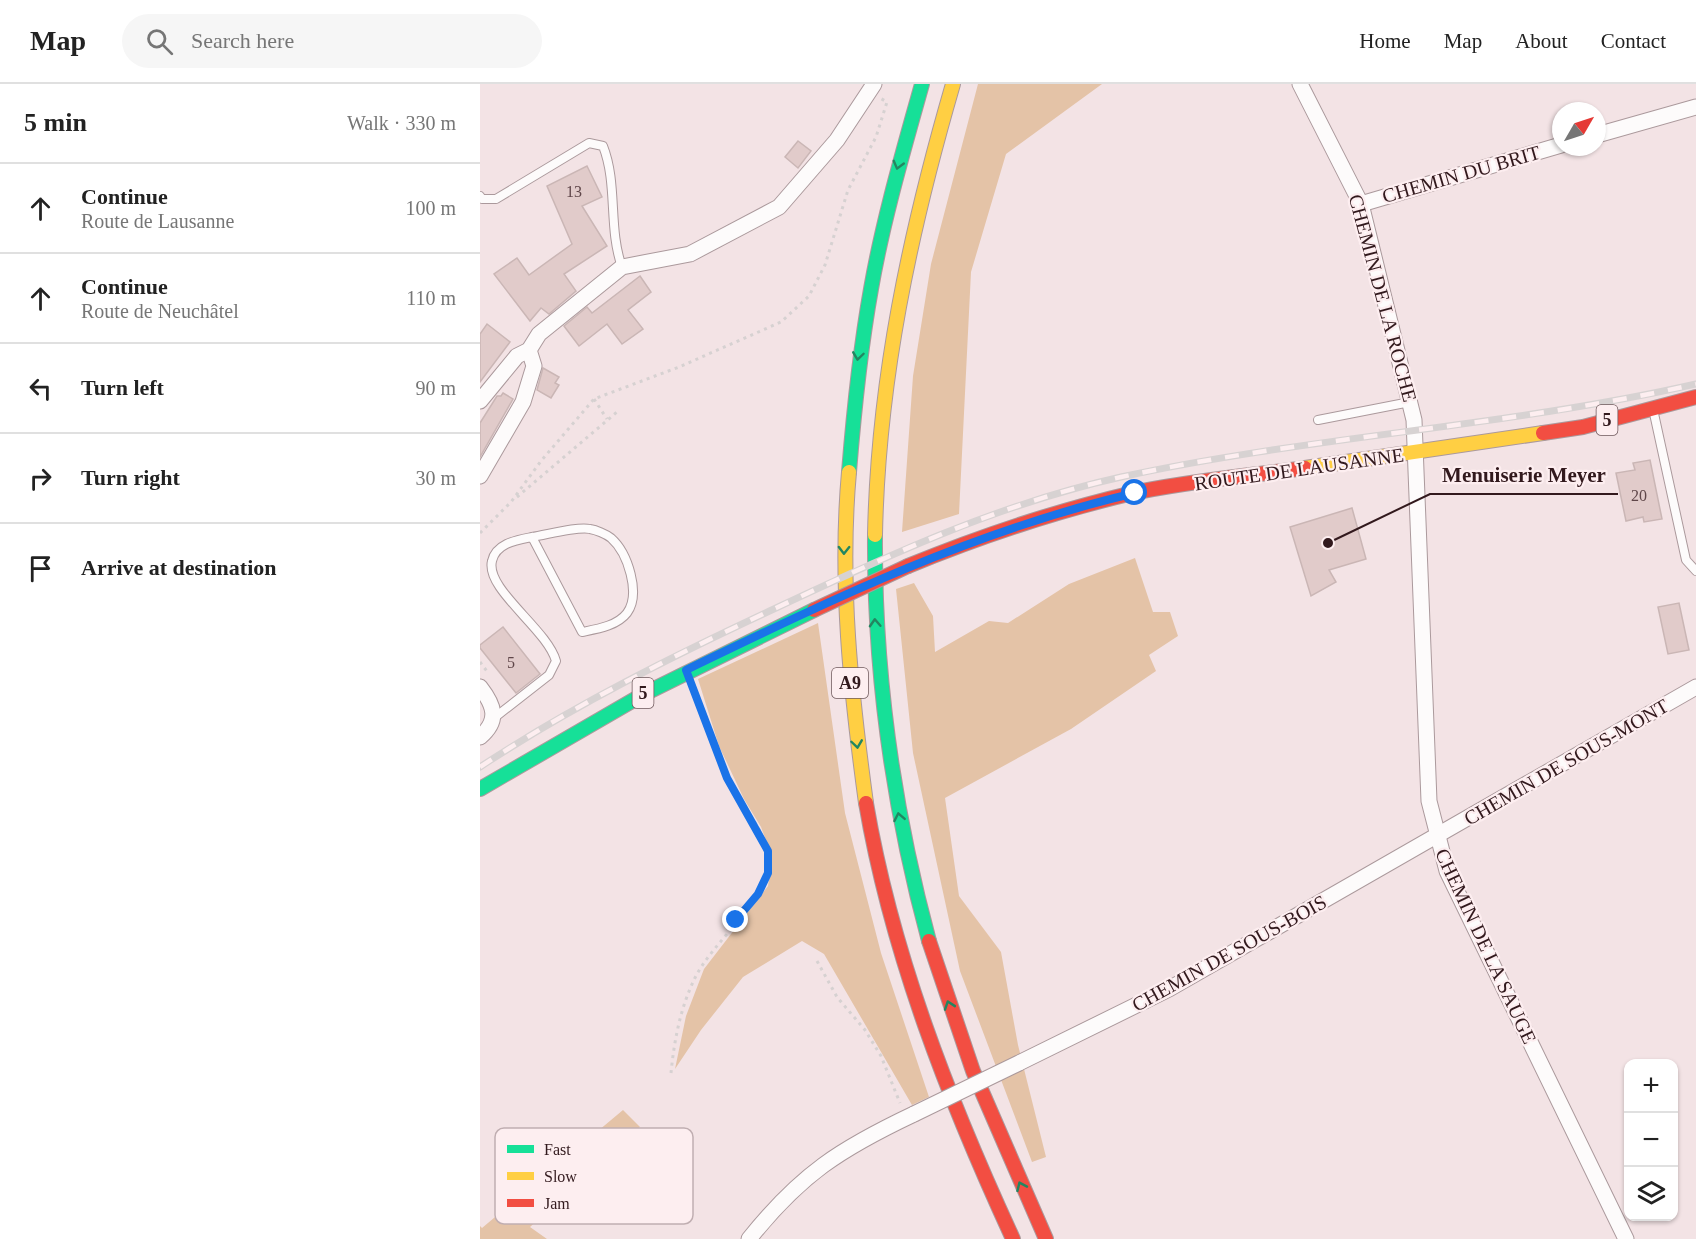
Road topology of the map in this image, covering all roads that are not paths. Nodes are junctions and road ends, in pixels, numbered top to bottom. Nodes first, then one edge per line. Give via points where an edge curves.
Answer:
1 (874, 84) edge
2 (922, 84) edge
3 (953, 84) edge
4 (1300, 84) edge
5 (1696, 107) edge
6 (1606, 132) edge
7 (1552, 148) edge
8 (480, 196) edge
9 (1361, 204) junction
10 (622, 267) junction
11 (529, 350) junction
12 (1696, 397) edge
13 (480, 401) edge
14 (1410, 402) junction
15 (1653, 408) junction
16 (1318, 420) dead end
17 (1417, 453) junction
18 (480, 476) edge
19 (532, 537) junction
20 (1696, 571) edge
21 (480, 687) edge
22 (1696, 687) edge
23 (494, 718) junction
24 (480, 737) edge
25 (480, 789) edge
26 (1436, 837) junction
27 (749, 1239) edge
28 (1013, 1239) edge
29 (1046, 1239) edge
30 (1626, 1239) edge

1 - 10 street via 837,140 779,207 690,254
2 -> 28 main road, A9 via 878,247 854,386 845,519 847,649 864,789 894,929 947,1086
29 -> 3 main road, A9 via 978,1085 929,942 907,858 891,773 876,646 874,516 883,387 914,222
4 - 9 street, CHEMIN DE LA ROCHE
5 - 6 street
7 - 9 street, CHEMIN DU BRIT
8 - 10 lane via 496,200 589,143 603,146 609,162 615,246
9 - 14 street, CHEMIN DE LA ROCHE
10 - 11 street via 539,334
11 - 13 street via 517,356
11 - 18 street via 534,366 523,402
12 - 15 main road, ROUTE DE LAUSANNE / 5
14 - 16 lane
14 - 17 street, CHEMIN DE LA ROCHE
15 - 17 main road, ROUTE DE LAUSANNE / 5 via 1583,427
15 - 20 lane via 1686,560
17 - 25 main road, ROUTE DE LAUSANNE / 5, bridge via 1135,493 972,540 686,670 564,736
17 - 26 street, CHEMIN DE LA SAUGE via 1429,801
19 - 19 lane via 588,528 610,537 622,552 631,575 633,603 626,615 607,626 582,632
19 - 23 lane via 498,549 491,562 494,582 552,646 556,661 549,675
21 - 23 street via 494,709
22 - 26 street, CHEMIN DE SOUS-MONT
23 - 24 street
26 - 27 street, CHEMIN DE SOUS-BOIS, bridge via 1168,989 850,1145 781,1199
26 - 30 street, CHEMIN DE LA SAUGE via 1447,871

